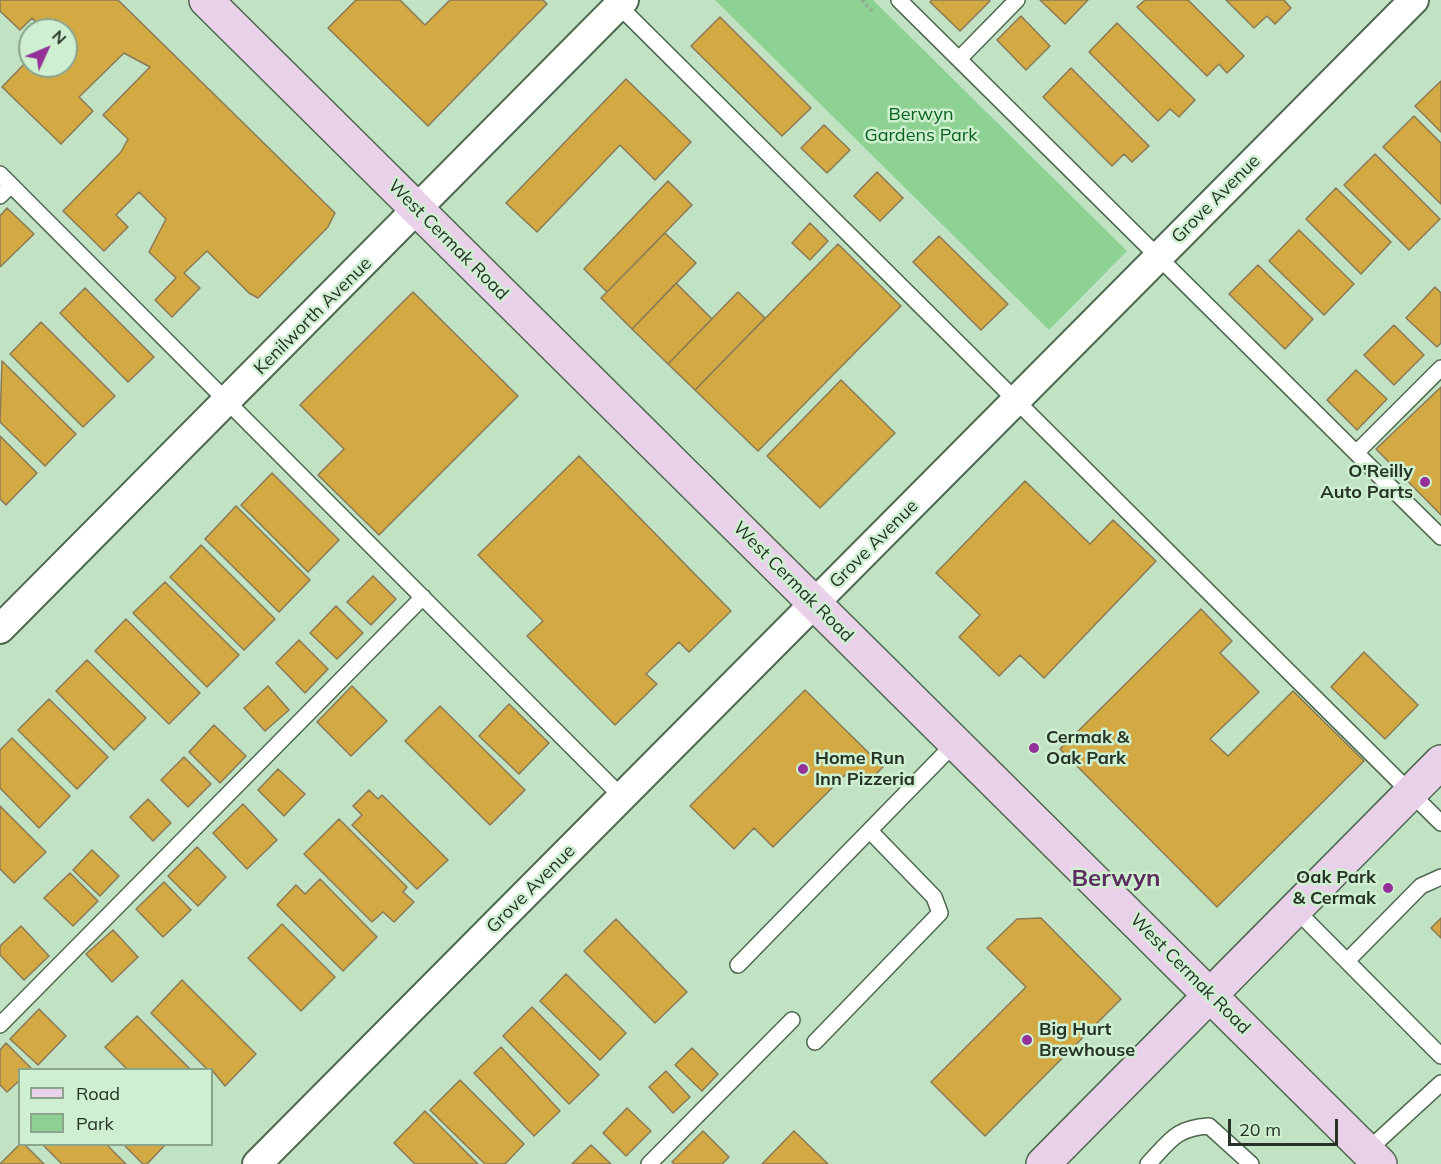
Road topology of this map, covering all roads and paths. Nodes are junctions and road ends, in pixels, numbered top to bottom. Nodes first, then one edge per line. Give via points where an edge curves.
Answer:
1 (206, 0) edge
2 (899, 0) edge
3 (1017, 0) edge
4 (1414, 0) edge
5 (618, 2) edge
6 (958, 59) junction
7 (0, 174) edge
8 (11, 185) junction
9 (0, 196) edge
10 (418, 210) junction
11 (1158, 257) junction
12 (1441, 368) edge
13 (1016, 400) junction
14 (227, 401) junction
15 (1356, 453) junction
16 (1441, 537) edge
17 (423, 597) junction
18 (815, 604) junction
19 (0, 629) edge
20 (955, 743) junction
21 (1441, 762) edge
22 (1411, 793) junction
23 (615, 804) junction
24 (1441, 823) edge
25 (870, 831) junction
26 (1441, 877) edge
27 (1295, 909) junction
28 (1347, 961) junction
29 (738, 966) dead end
30 (1211, 994) junction
31 (792, 1020) dead end
32 (0, 1025) edge
33 (816, 1042) dead end
34 (1441, 1056) edge
35 (1441, 1083) edge
36 (1374, 1158) edge
37 (257, 1164) edge
38 (649, 1164) edge
39 (1043, 1164) edge
40 (1148, 1164) edge
41 (1251, 1164) edge

1 - 10 main road, West Cermak Road
2 - 6 lane
3 - 6 lane
4 - 11 street, Grove Avenue
5 - 10 street, Kenilworth Avenue
5 - 13 lane
6 - 11 lane
7 - 8 lane
8 - 9 lane
8 - 14 lane
10 - 14 street, Kenilworth Avenue
10 - 18 main road, West Cermak Road
11 - 13 street, Grove Avenue
11 - 15 lane
12 - 15 lane
13 - 18 street, Grove Avenue
13 - 22 lane
14 - 17 lane
14 - 19 street, Kenilworth Avenue
15 - 16 lane
17 - 23 lane
17 - 32 lane
18 - 20 main road, West Cermak Road
18 - 23 street, Grove Avenue
20 - 25 lane
20 - 30 main road, West Cermak Road
21 - 22 main road
22 - 24 lane
22 - 27 main road
23 - 37 street, Grove Avenue
25 - 29 lane
25 - 33 lane via 934,897 939,913
26 - 28 lane via 1421,886
27 - 28 lane
27 - 30 main road
28 - 34 lane
30 - 36 main road, West Cermak Road
30 - 39 main road
31 - 38 lane
35 - 36 lane
40 - 41 lane via 1188,1127 1209,1126

